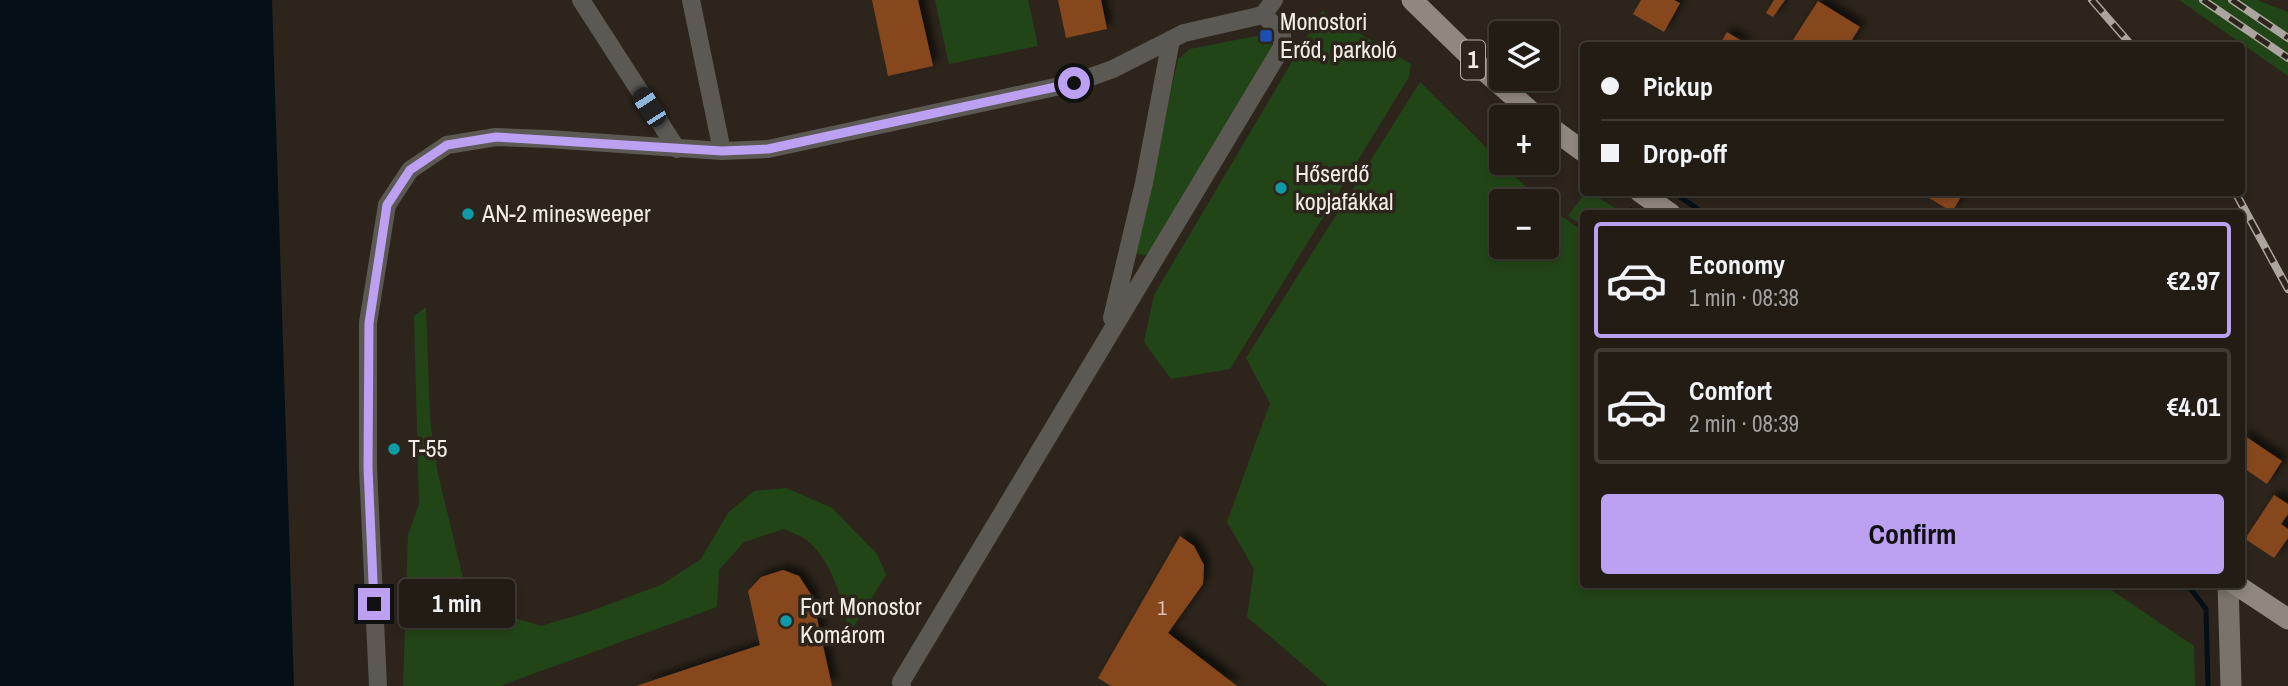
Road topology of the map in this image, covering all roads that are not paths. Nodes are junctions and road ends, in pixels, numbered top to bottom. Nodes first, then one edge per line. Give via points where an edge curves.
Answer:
1 (581, 0) edge
2 (691, 0) edge
3 (1274, 0) edge
4 (1412, 0) edge
5 (1263, 15) junction
6 (1171, 40) junction
7 (1523, 105) edge
8 (1559, 134) edge
9 (677, 149) junction
10 (1580, 149) edge
11 (722, 151) junction
12 (1646, 196) edge
13 (1665, 210) edge
14 (1127, 251) junction
15 (1156, 258) junction
16 (1109, 332) junction
17 (2228, 588) edge
18 (2241, 588) edge
19 (2288, 619) edge
20 (378, 686) edge
21 (902, 686) edge
22 (2231, 686) edge

1 - 9 street
2 - 11 street
3 - 5 street
4 - 7 main road, 1
5 - 6 street
5 - 15 street via 1282,32 1282,47
6 - 11 street via 1074,83 768,149
6 - 14 street
8 - 10 main road
9 - 11 street
9 - 20 street via 496,137 447,145 410,170 387,205 369,323 368,468
12 - 13 main road
14 - 15 street via 1139,261
14 - 16 street
15 - 16 street
16 - 21 street
17 - 22 street
18 - 19 main road

